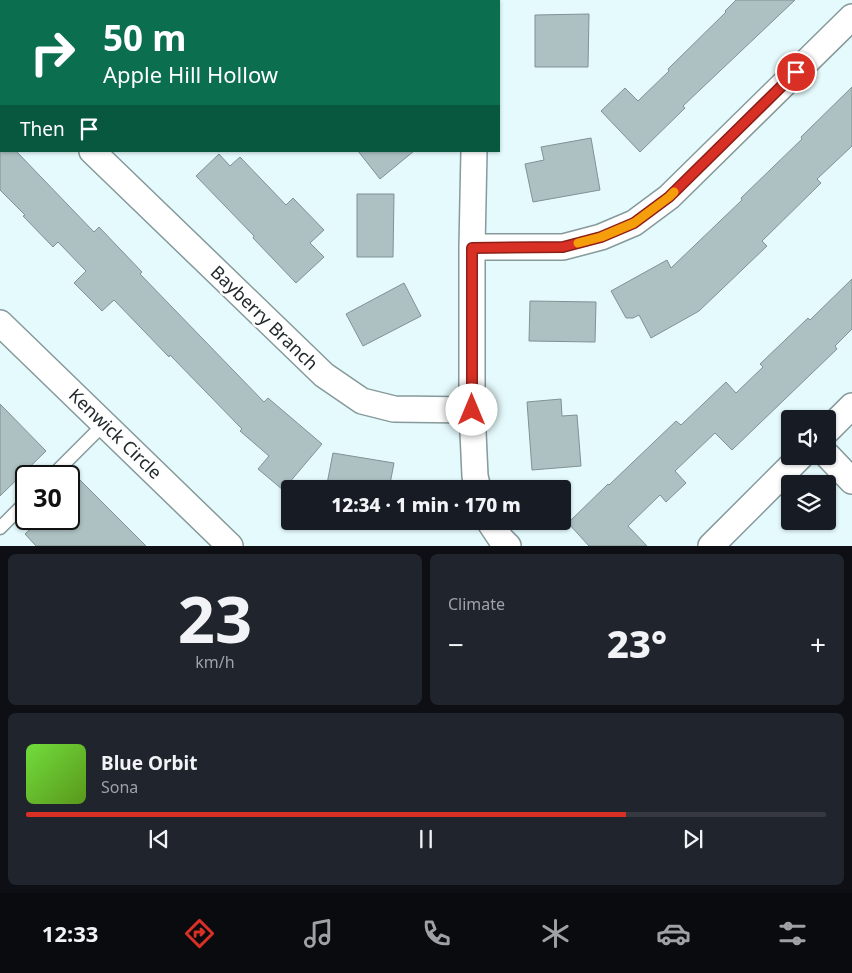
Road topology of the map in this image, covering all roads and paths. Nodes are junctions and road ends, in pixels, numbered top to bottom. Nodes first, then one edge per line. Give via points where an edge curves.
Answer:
1 (852, 17) edge
2 (93, 152) edge
3 (474, 152) edge
4 (472, 248) junction
5 (0, 322) edge
6 (852, 406) edge
7 (472, 410) junction
8 (836, 422) edge
9 (105, 423) junction
10 (836, 464) edge
11 (63, 465) edge
12 (792, 465) edge
13 (477, 480) edge
14 (852, 481) edge
15 (15, 513) edge
16 (0, 528) edge
17 (494, 530) edge
18 (230, 546) edge
19 (508, 546) edge
20 (711, 546) edge

1 - 4 street via 669,197 634,223 601,237 563,247
2 - 7 street, Bayberry Branch via 331,380 362,401 394,409
3 - 4 street
4 - 7 street
5 - 9 street, Kenwick Circle
6 - 8 street
7 - 13 street
9 - 11 lane
9 - 18 street, Kenwick Circle
10 - 14 street
12 - 20 street
15 - 16 lane
17 - 19 street

